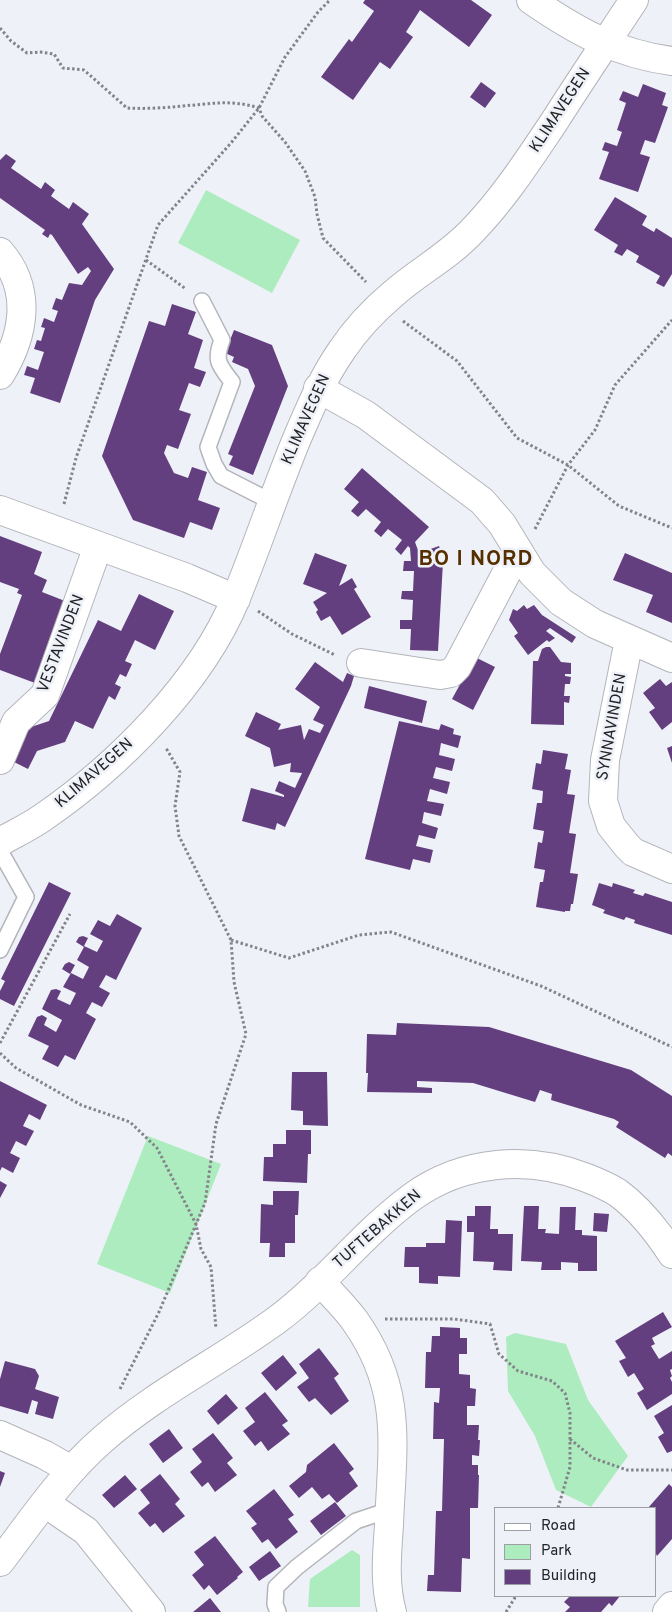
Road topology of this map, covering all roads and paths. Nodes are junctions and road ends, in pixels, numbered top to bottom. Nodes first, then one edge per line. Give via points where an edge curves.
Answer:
1 (330, 0) edge
2 (531, 0) edge
3 (634, 0) edge
4 (0, 28) edge
5 (605, 44) junction
6 (672, 61) edge
7 (259, 108) junction
8 (0, 252) edge
9 (146, 260) junction
10 (202, 301) joint
11 (384, 302) junction
12 (672, 320) edge
13 (0, 375) edge
14 (318, 388) junction
15 (568, 465) junction
16 (272, 502) junction
17 (0, 510) edge
18 (672, 528) edge
19 (57, 531) junction
20 (98, 546) junction
21 (518, 551) junction
22 (236, 599) junction
23 (629, 640) junction
24 (672, 658) edge
25 (361, 663) joint
26 (164, 745) dead end
27 (0, 760) edge
28 (0, 842) edge
29 (0, 851) edge
30 (672, 869) edge
31 (70, 914) dead end
32 (231, 940) junction
33 (0, 950) edge
34 (0, 1043) edge
35 (672, 1047) edge
36 (0, 1053) edge
37 (196, 1224) junction
38 (672, 1254) edge
39 (320, 1282) junction
40 (354, 1319) junction
41 (229, 1353) junction
42 (116, 1428) junction
43 (0, 1435) edge
44 (570, 1439) junction
45 (71, 1470) junction
46 (672, 1470) edge
47 (45, 1503) junction
48 (558, 1507) edge
49 (389, 1510) junction
50 (0, 1562) edge
51 (515, 1597) edge
52 (672, 1606) edge
53 (151, 1612) edge
54 (278, 1612) edge
55 (392, 1612) edge
56 (506, 1612) edge
57 (667, 1612) edge

1 - 7 path via 285,57
2 - 5 street
3 - 5 street, KLIMAVEGEN
4 - 7 path via 27,53 54,54 63,68 84,70 127,108 233,102
5 - 6 street via 625,52
5 - 11 street, KLIMAVEGEN via 524,168 475,229
7 - 9 path via 158,225
7 - 11 path via 305,171 315,197 324,238
8 - 13 street via 18,282 22,320 11,357
9 - 10 path
9 - 19 path via 76,458
10 - 16 lane via 222,340 217,354 218,364 232,382 208,447 221,476
11 - 14 street, KLIMAVEGEN via 352,337
11 - 15 path via 394,314 457,361 517,438
12 - 15 path via 615,385 595,430
14 - 16 street, KLIMAVEGEN
14 - 21 street via 366,415 482,501 502,524
15 - 18 path via 619,506
15 - 21 path via 539,523
16 - 22 street, KLIMAVEGEN
17 - 19 street
19 - 20 street
20 - 22 street
20 - 27 street, VESTAVINDEN via 45,695 16,722
21 - 23 street via 532,573 561,602 586,620
21 - 25 street via 453,671 440,675
22 - 25 path via 292,634
22 - 28 street, KLIMAVEGEN via 217,636 189,678 122,754 40,819
23 - 24 street
23 - 30 street, SYNNAVINDEN via 605,760 603,801 611,826 626,846
26 - 32 path via 180,772 175,806 179,836
29 - 33 lane via 26,896
31 - 34 path
32 - 35 path via 289,958 359,935 391,932 541,986
32 - 37 path via 234,982 246,1034 216,1124 205,1203
36 - 37 path via 16,1068 82,1105 130,1122 157,1148
37 - 41 path via 201,1249 211,1268 216,1332
37 - 42 path via 160,1312 114,1402
38 - 39 street, TUFTEBAKKEN via 656,1230 617,1192 575,1173 533,1164 508,1164 486,1166 434,1183 382,1222
39 - 40 street, TUFTEBAKKEN
39 - 41 street, TUFTEBAKKEN via 280,1318
40 - 44 path via 454,1319 490,1324 499,1354 518,1371 552,1381 565,1393 570,1413
40 - 49 street, TUFTEBAKKEN via 378,1362 390,1400 394,1453
41 - 42 street, TUFTEBAKKEN
42 - 45 street, TUFTEBAKKEN
43 - 45 street
44 - 46 path via 593,1458 627,1470
44 - 48 path via 570,1467
45 - 47 street, TUFTEBAKKEN
47 - 50 street, TUFTEBAKKEN
47 - 53 street via 86,1532
49 - 54 lane via 356,1522 297,1567 276,1587
49 - 55 street, TUFTEBAKKEN via 387,1581
51 - 56 path
52 - 57 street

